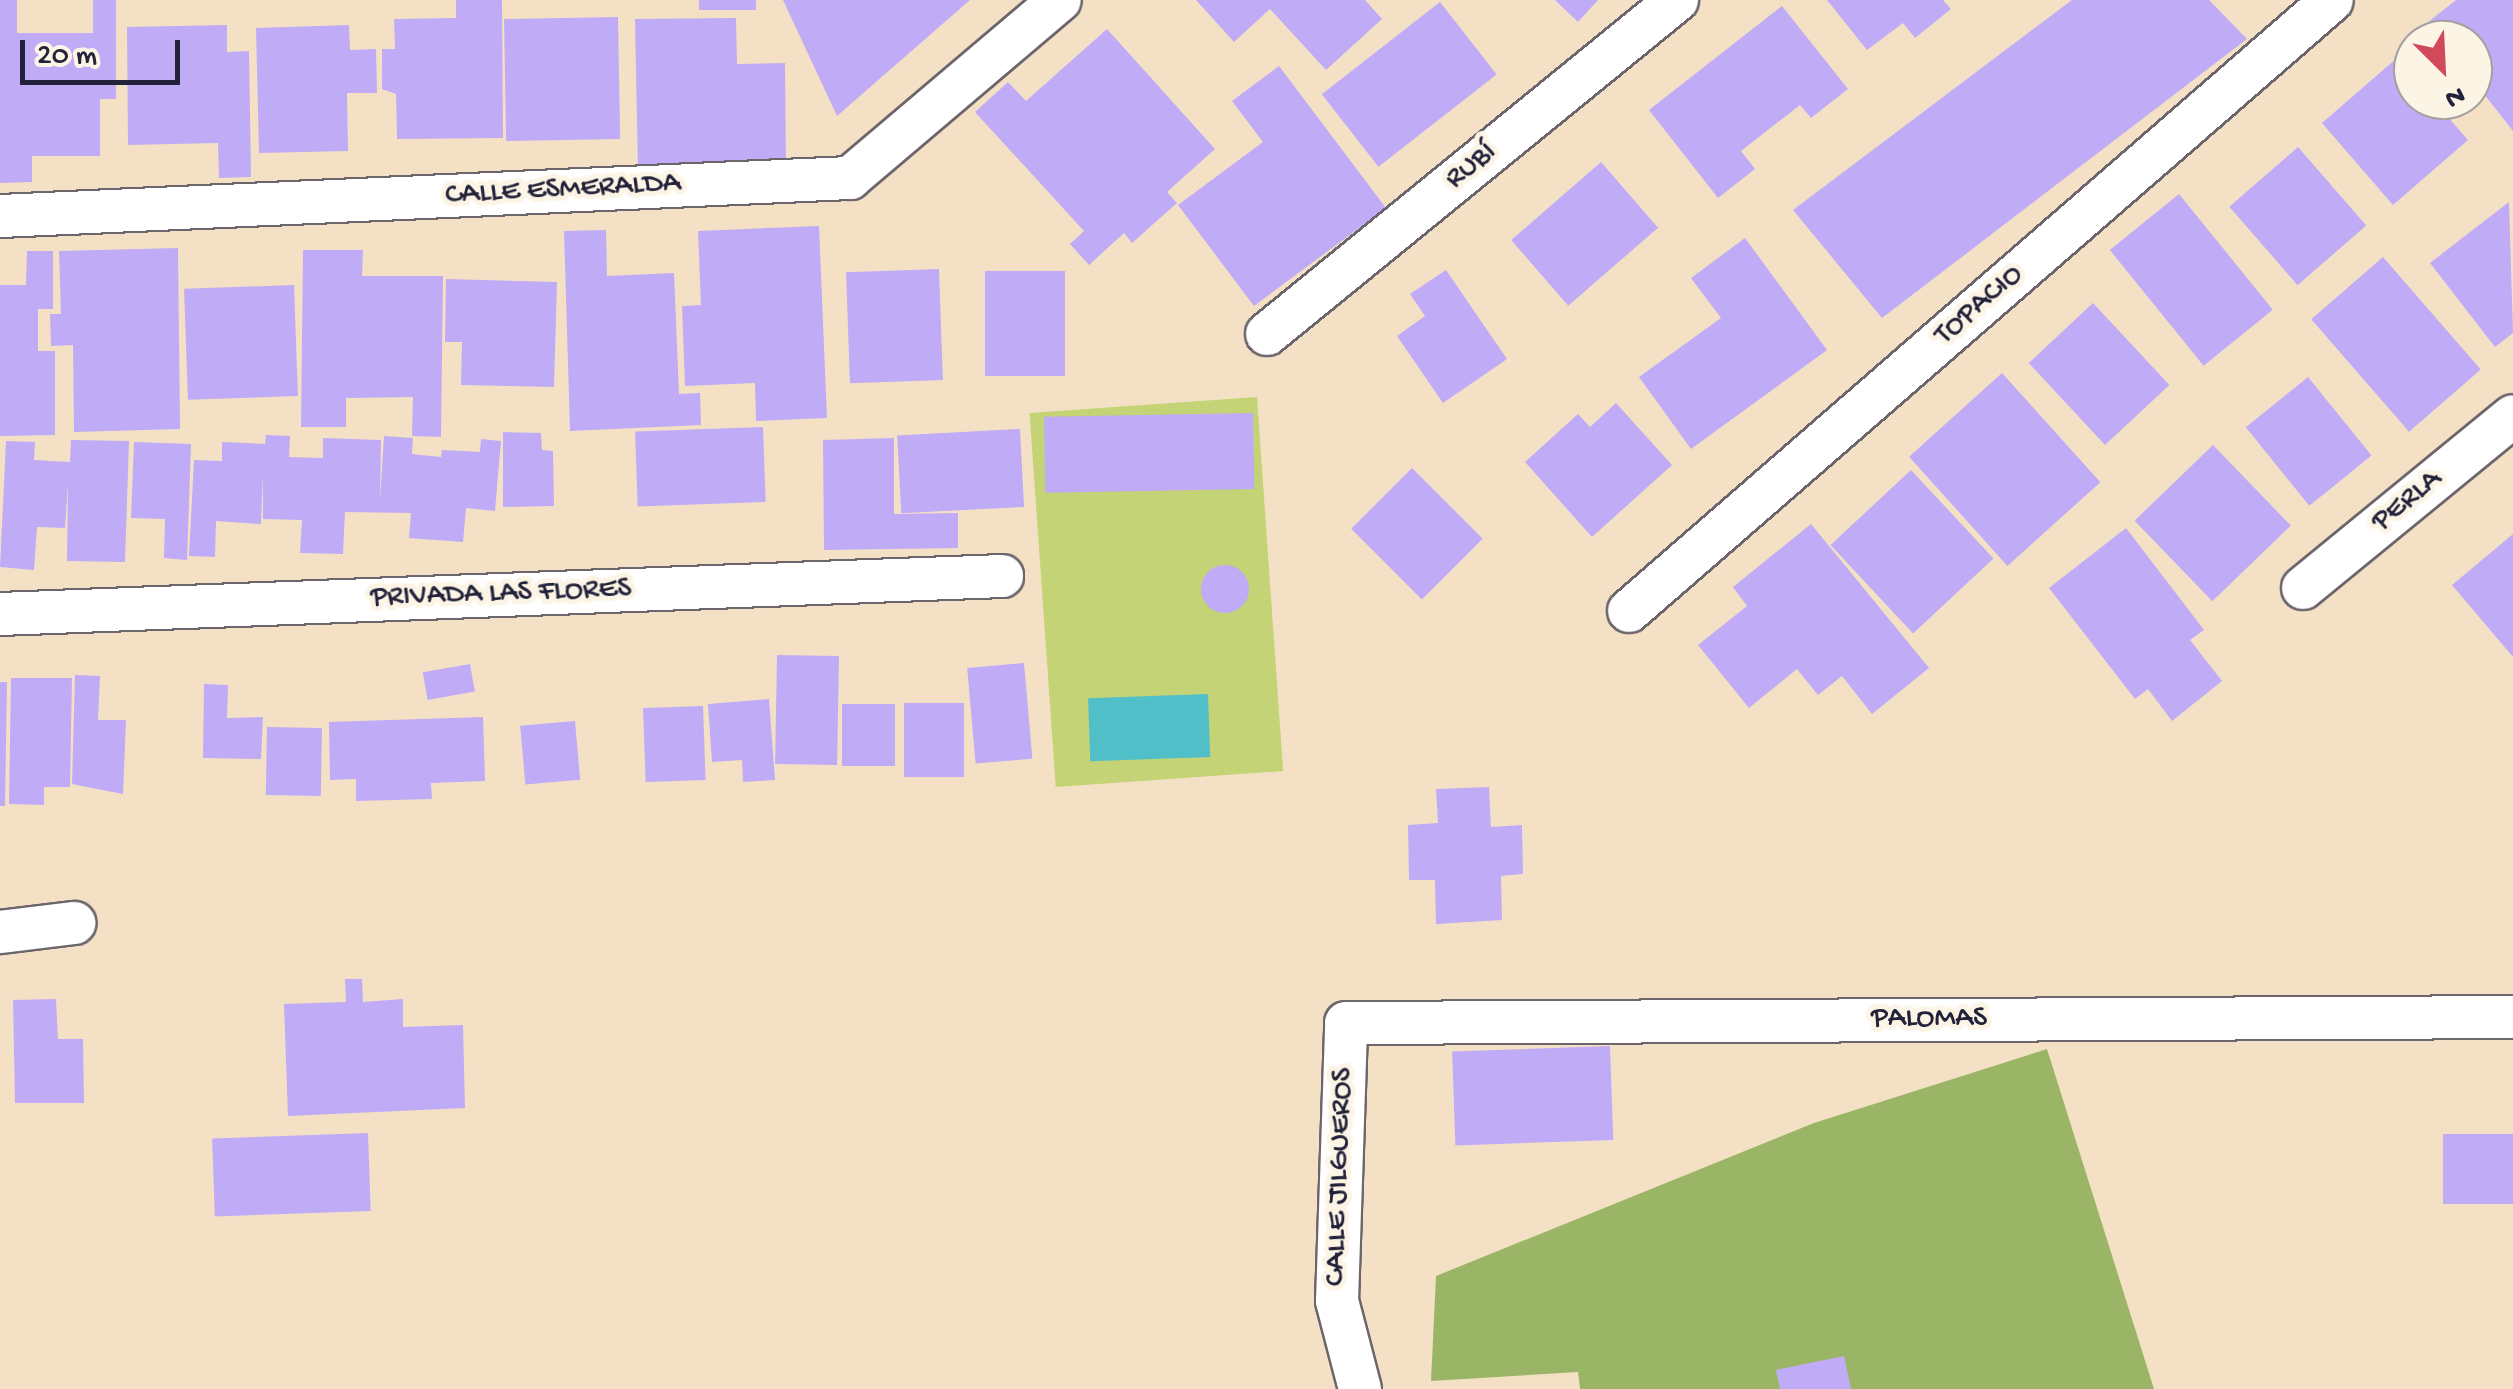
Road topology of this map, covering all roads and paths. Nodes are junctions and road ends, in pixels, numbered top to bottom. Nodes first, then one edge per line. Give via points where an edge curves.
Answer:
1 (1060, 0) edge
2 (1677, 0) edge
3 (2332, 0) edge
4 (0, 216) edge
5 (1267, 334) dead end
6 (2513, 416) edge
7 (1002, 576) dead end
8 (2303, 588) dead end
9 (1629, 611) dead end
10 (0, 614) edge
11 (74, 924) dead end
12 (0, 932) edge
13 (2513, 1017) edge
14 (1346, 1023) joint
15 (1360, 1389) edge

1 - 4 street, CALLE ESMERALDA via 850,178
2 - 5 street, RUBÍ
3 - 9 street, TOPACIO
6 - 8 street, PERLA
7 - 10 street, PRIVADA LAS FLORES
11 - 12 street
13 - 14 street, PALOMAS
14 - 15 street, CALLE JILGUEROS via 1338,1301

